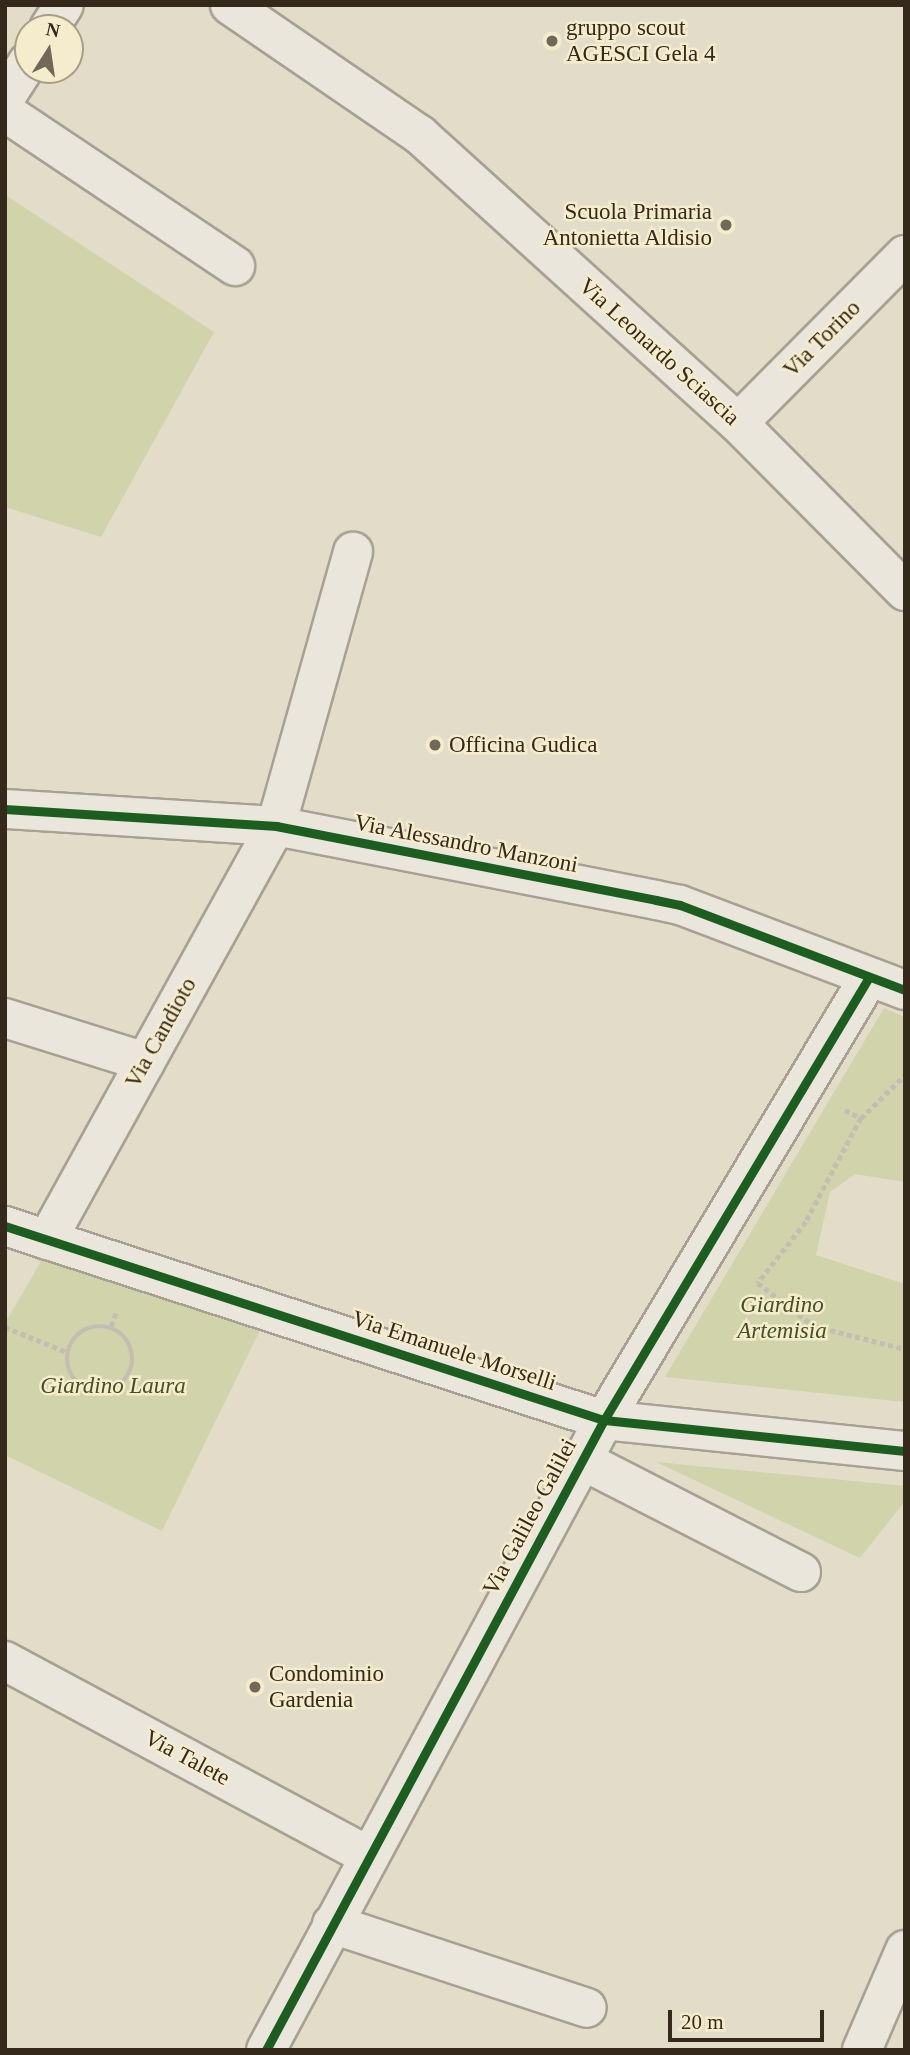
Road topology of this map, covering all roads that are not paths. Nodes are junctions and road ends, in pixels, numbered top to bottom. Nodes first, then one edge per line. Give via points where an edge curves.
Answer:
1 (230, 5) edge
2 (5, 112) edge
3 (905, 255) edge
4 (235, 265) dead end
5 (738, 423) junction
6 (352, 552) dead end
7 (905, 591) edge
8 (5, 809) edge
9 (276, 827) junction
10 (869, 977) junction
11 (905, 990) edge
12 (5, 1018) edge
13 (145, 1062) junction
14 (5, 1226) edge
15 (47, 1240) junction
16 (604, 1420) junction
17 (905, 1451) edge
18 (582, 1460) junction
19 (800, 1572) dead end
20 (5, 1661) edge
21 (369, 1856) junction
22 (332, 1924) junction
23 (905, 1950) edge
24 (587, 2008) dead end
25 (266, 2050) edge
26 (862, 2050) edge

1 - 5 street, Via Leonardo Sciascia via 420,135
2 - 4 street
3 - 5 street, Via Torino
5 - 7 street, Via Leonardo Sciascia
6 - 9 street, Via Candioto
8 - 9 street, Via Alessandro Manzoni
9 - 10 street, Via Alessandro Manzoni via 680,905
9 - 13 street, Via Candioto
10 - 11 street, Via Alessandro Manzoni
10 - 16 street, Via Galileo Galilei
12 - 13 street
13 - 15 street, Via Candioto
14 - 15 street, Via Emanuele Morselli
15 - 16 street, Via Emanuele Morselli
16 - 17 street, Via Emanuele Morselli
16 - 18 street, Via Galileo Galilei
18 - 19 street
18 - 21 street, Via Galileo Galilei
20 - 21 street, Via Talete
21 - 22 street, Via Galileo Galilei
22 - 24 street
22 - 25 street, Via Galileo Galilei
23 - 26 street

